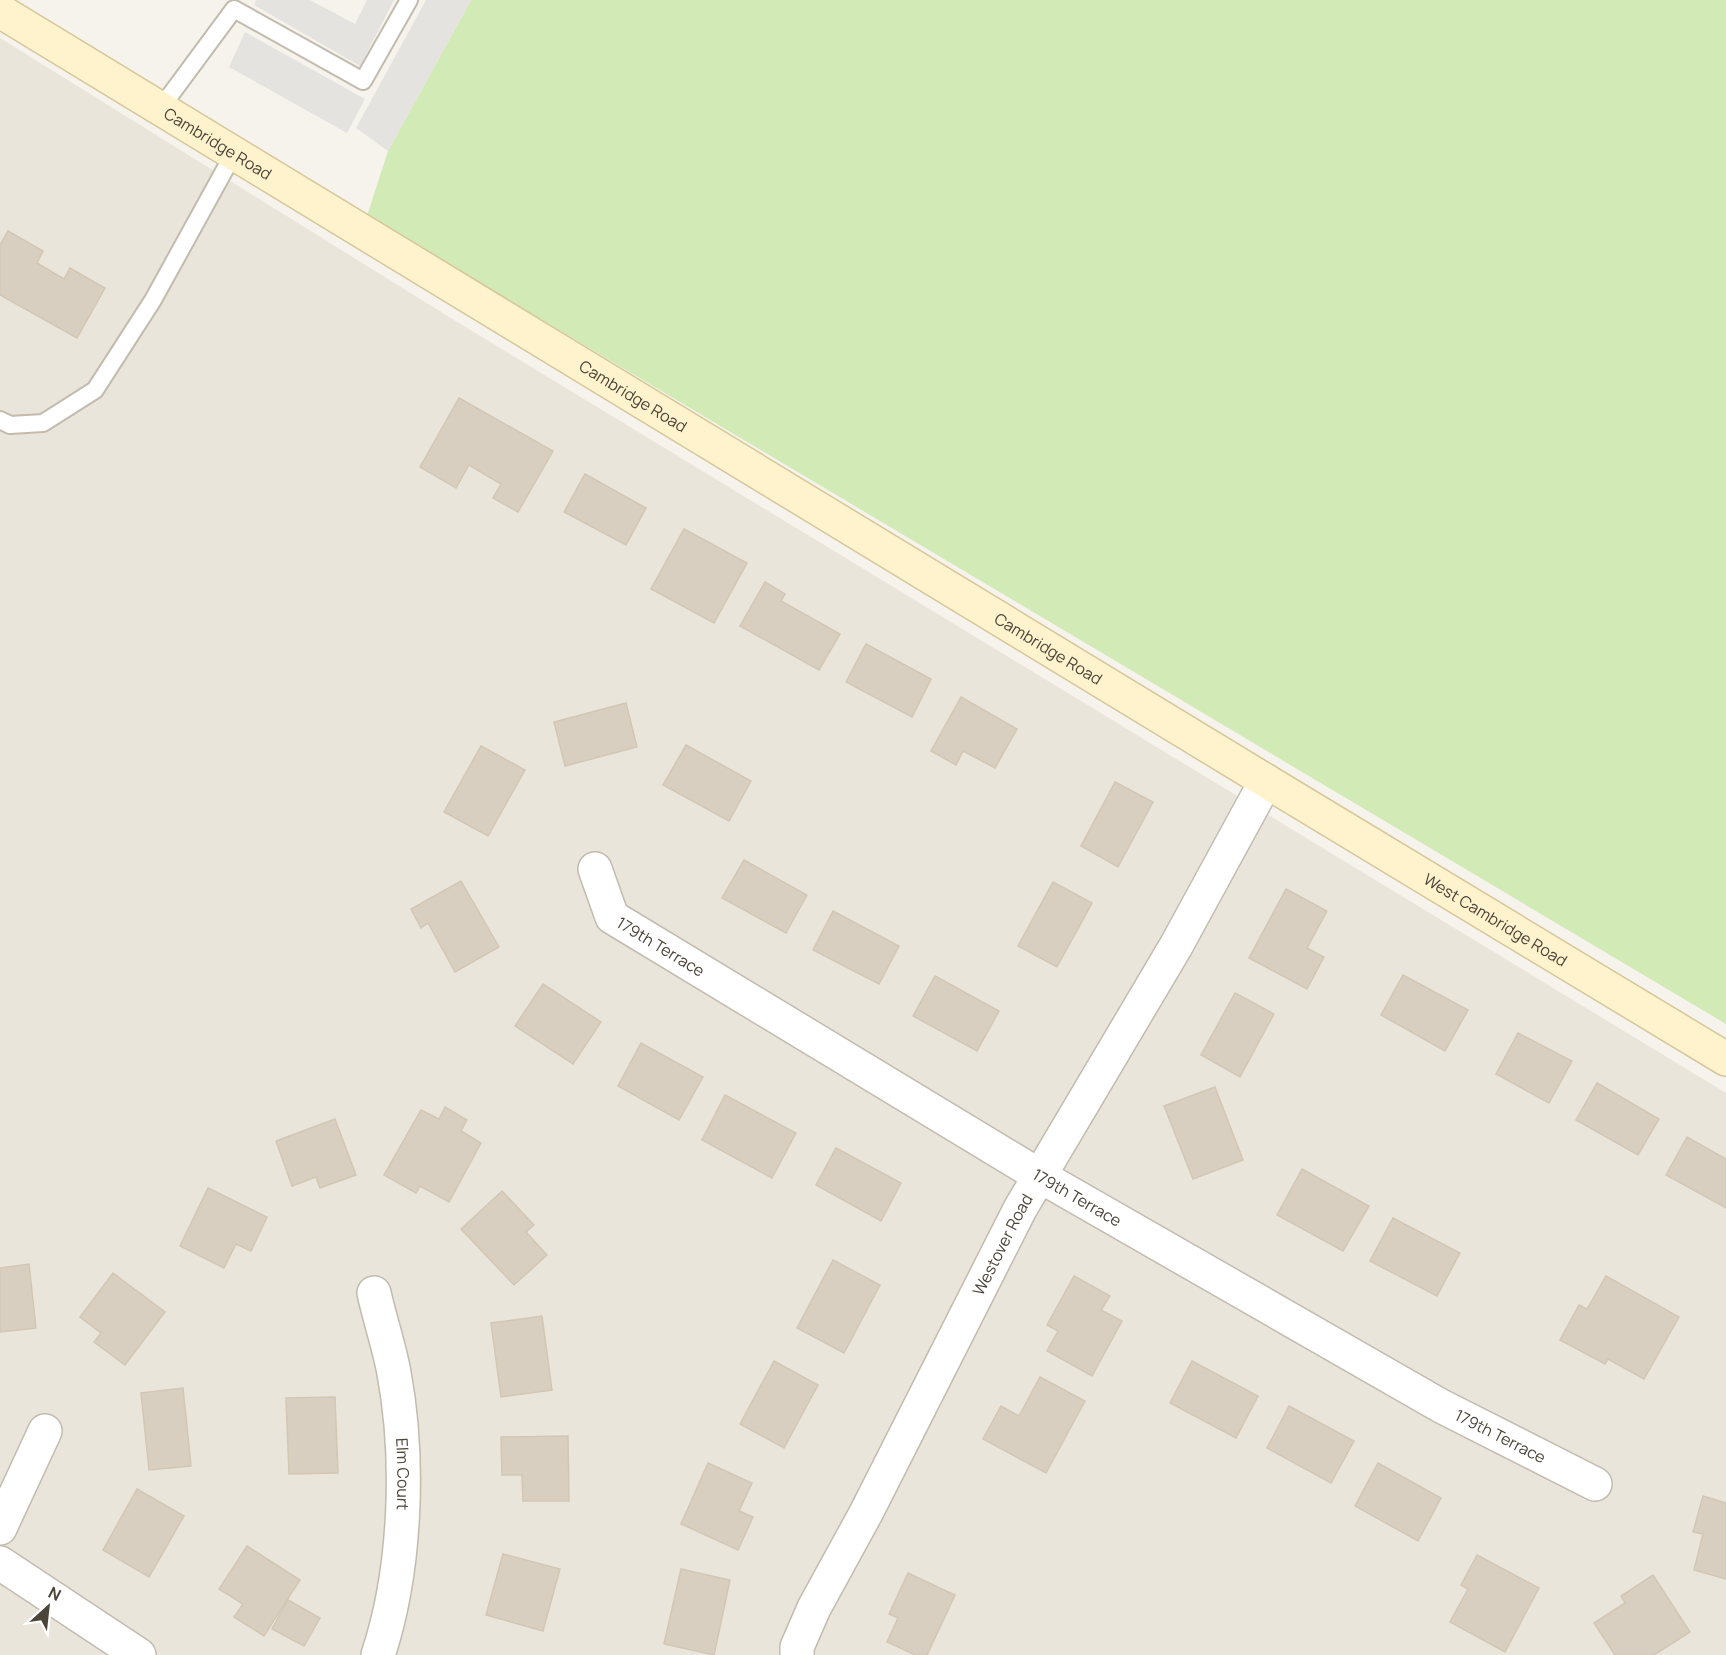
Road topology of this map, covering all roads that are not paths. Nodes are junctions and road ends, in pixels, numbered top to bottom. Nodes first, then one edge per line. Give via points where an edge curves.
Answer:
1 (409, 0) edge
2 (0, 11) edge
3 (160, 109) junction
4 (234, 153) junction
5 (0, 420) edge
6 (1266, 781) junction
7 (595, 869) dead end
8 (1726, 1059) edge
9 (1040, 1176) junction
10 (374, 1293) dead end
11 (45, 1431) dead end
12 (1595, 1484) dead end
13 (0, 1528) edge
14 (0, 1563) edge
15 (139, 1655) edge
16 (378, 1655) edge
17 (797, 1655) edge

1 - 3 lane via 363,81 234,9
2 - 3 street, Cambridge Road
3 - 4 street, Cambridge Road
4 - 5 lane via 153,300 95,390 43,423 10,425
4 - 6 street, Cambridge Road
6 - 8 street, West Cambridge Road
6 - 9 street, Westover Road via 1176,946
7 - 9 street, 179th Terrace via 612,917
9 - 12 street, 179th Terrace via 1441,1406
9 - 17 street, Westover Road via 814,1608
10 - 16 street, Elm Court via 394,1374 402,1438 403,1502 397,1566
11 - 13 street
14 - 15 street

